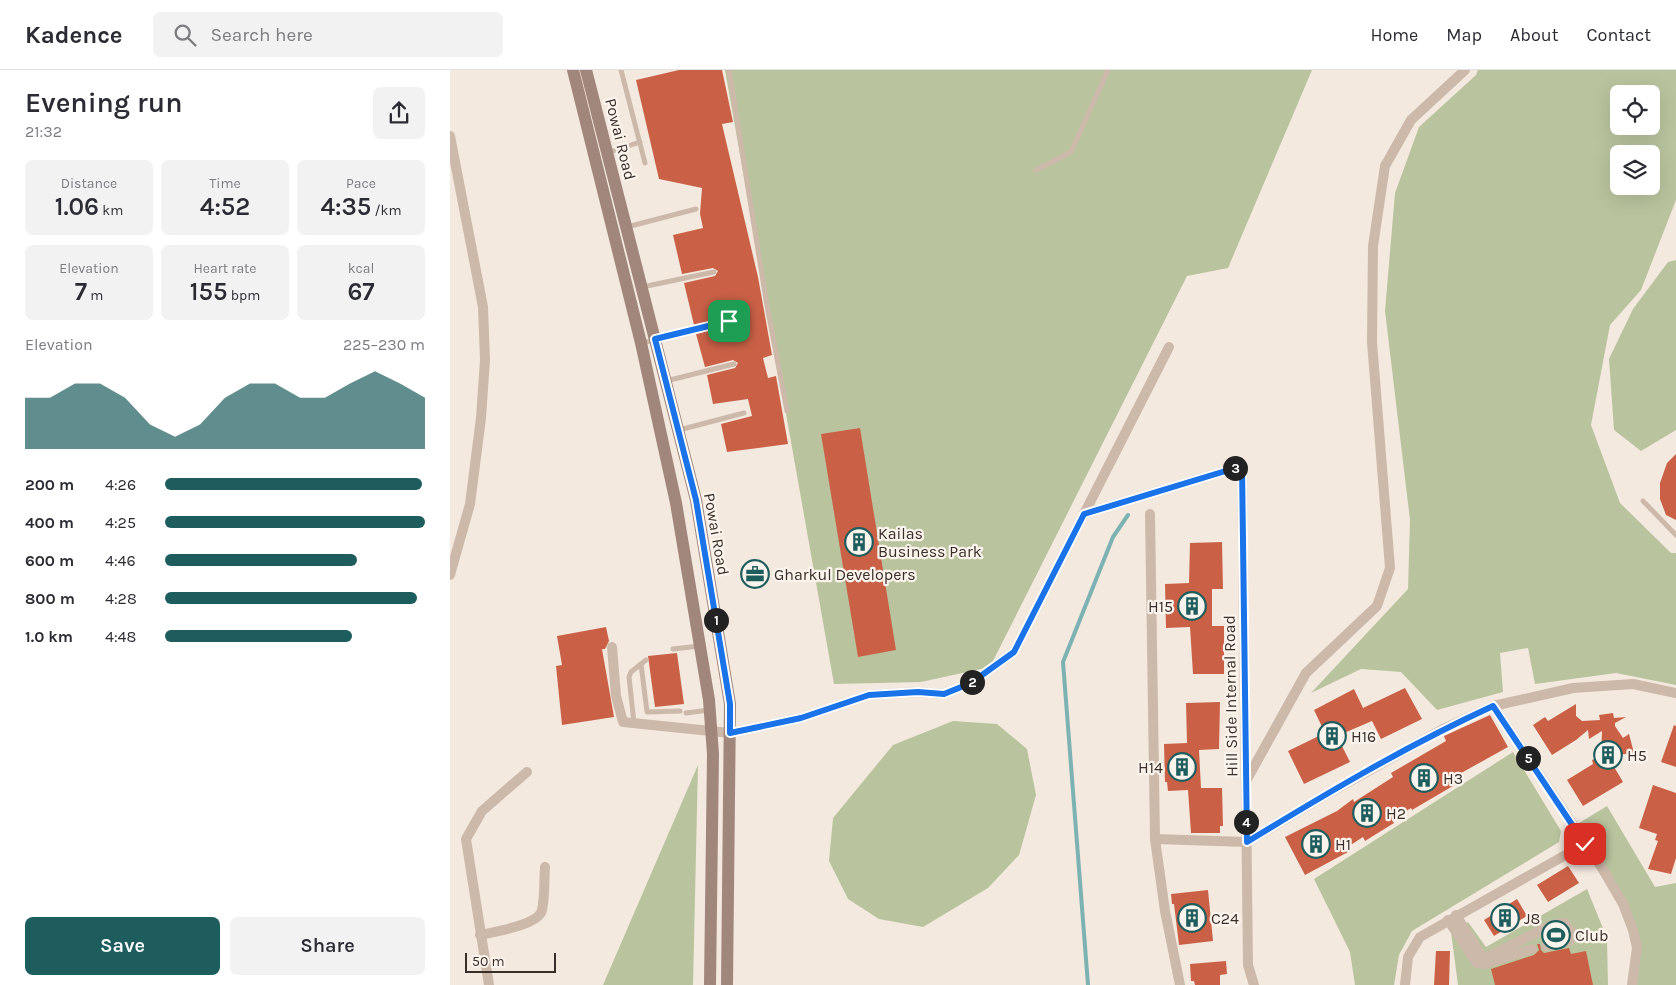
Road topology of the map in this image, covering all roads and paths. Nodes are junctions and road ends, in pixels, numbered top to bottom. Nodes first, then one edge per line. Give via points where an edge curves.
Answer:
1 (573, 70) edge
2 (586, 70) edge
3 (621, 70) edge
4 (729, 70) edge
5 (1108, 70) edge
6 (1465, 70) edge
7 (450, 136) edge
8 (640, 142) junction
9 (607, 153) junction
10 (594, 156) junction
11 (645, 163) dead end
12 (1036, 170) dead end
13 (696, 209) dead end
14 (626, 228) junction
15 (714, 272) dead end
16 (642, 287) junction
17 (729, 321) dead end
18 (655, 339) junction
19 (641, 343) junction
20 (1169, 347) dead end
21 (734, 364) dead end
22 (666, 382) junction
23 (787, 411) dead end
24 (744, 413) dead end
25 (678, 430) junction
26 (1643, 501) dead end
27 (1084, 514) junction
28 (1150, 514) dead end
29 (1676, 535) edge
30 (450, 575) edge
31 (700, 646) junction
32 (612, 647) dead end
33 (673, 649) dead end
34 (1676, 693) edge
35 (1493, 706) junction
36 (710, 710) junction
37 (680, 711) dead end
38 (686, 713) dead end
39 (634, 724) junction
40 (711, 732) junction
41 (730, 733) junction
42 (527, 772) dead end
43 (1245, 782) junction
44 (1155, 839) junction
45 (1247, 842) junction
46 (1585, 844) junction
47 (546, 867) dead end
48 (711, 899) junction
49 (728, 899) junction
50 (1452, 918) junction
51 (480, 935) junction
52 (1546, 946) dead end
53 (1532, 949) dead end
54 (490, 985) edge
55 (710, 985) edge
56 (727, 985) edge
57 (1180, 985) edge
58 (1254, 985) edge
59 (1405, 985) edge
60 (1632, 985) edge

1 - 10 main road, Powai Road
2 - 9 main road, Powai Road
3 - 8 lane
4 - 23 lane
5 - 12 lane via 1071,152
6 - 43 street via 1411,120 1385,166 1373,246 1372,342 1390,568 1377,606 1306,673
7 - 30 street via 483,307 485,360 470,504
8 - 9 lane
8 - 11 lane
9 - 10 lane
9 - 14 main road, Powai Road
10 - 19 main road, Powai Road
13 - 14 lane
14 - 16 main road, Powai Road
15 - 16 lane
16 - 18 main road, Powai Road
17 - 18 lane
18 - 19 lane
18 - 22 main road, Powai Road
19 - 31 main road, Powai Road via 676,503
20 - 27 street
21 - 22 lane
22 - 25 main road, Powai Road
24 - 25 lane
25 - 41 main road, Powai Road via 696,500 730,704
26 - 29 lane
27 - 41 street via 1014,652 971,683 944,694 869,695 801,718
27 - 43 street, Hill Side Internal Road via 1242,466
28 - 44 street
31 - 33 lane
31 - 36 main road, Powai Road
32 - 39 street via 616,696 623,722
34 - 35 street via 1633,684 1572,688
35 - 45 street via 1443,729
35 - 46 street
36 - 38 lane
36 - 40 main road, Powai Road
37 - 39 lane via 647,712 643,662 629,677
39 - 40 street
40 - 41 street
40 - 48 main road, Powai Road
41 - 49 main road, Powai Road
42 - 51 street via 482,811 466,839
43 - 45 street, Hill Side Internal Road
44 - 45 street
44 - 57 street
45 - 58 street, Hill Side Internal Road via 1248,965
46 - 50 street
46 - 60 street via 1622,904 1633,930 1637,948
47 - 51 street via 542,911 538,918
48 - 49 main road
48 - 55 main road, Powai Road
49 - 56 main road, Powai Road
50 - 52 street via 1485,958 1552,925 1566,924 1572,938
50 - 53 street via 1477,963 1484,964
50 - 59 street via 1420,937 1408,957
51 - 54 street

